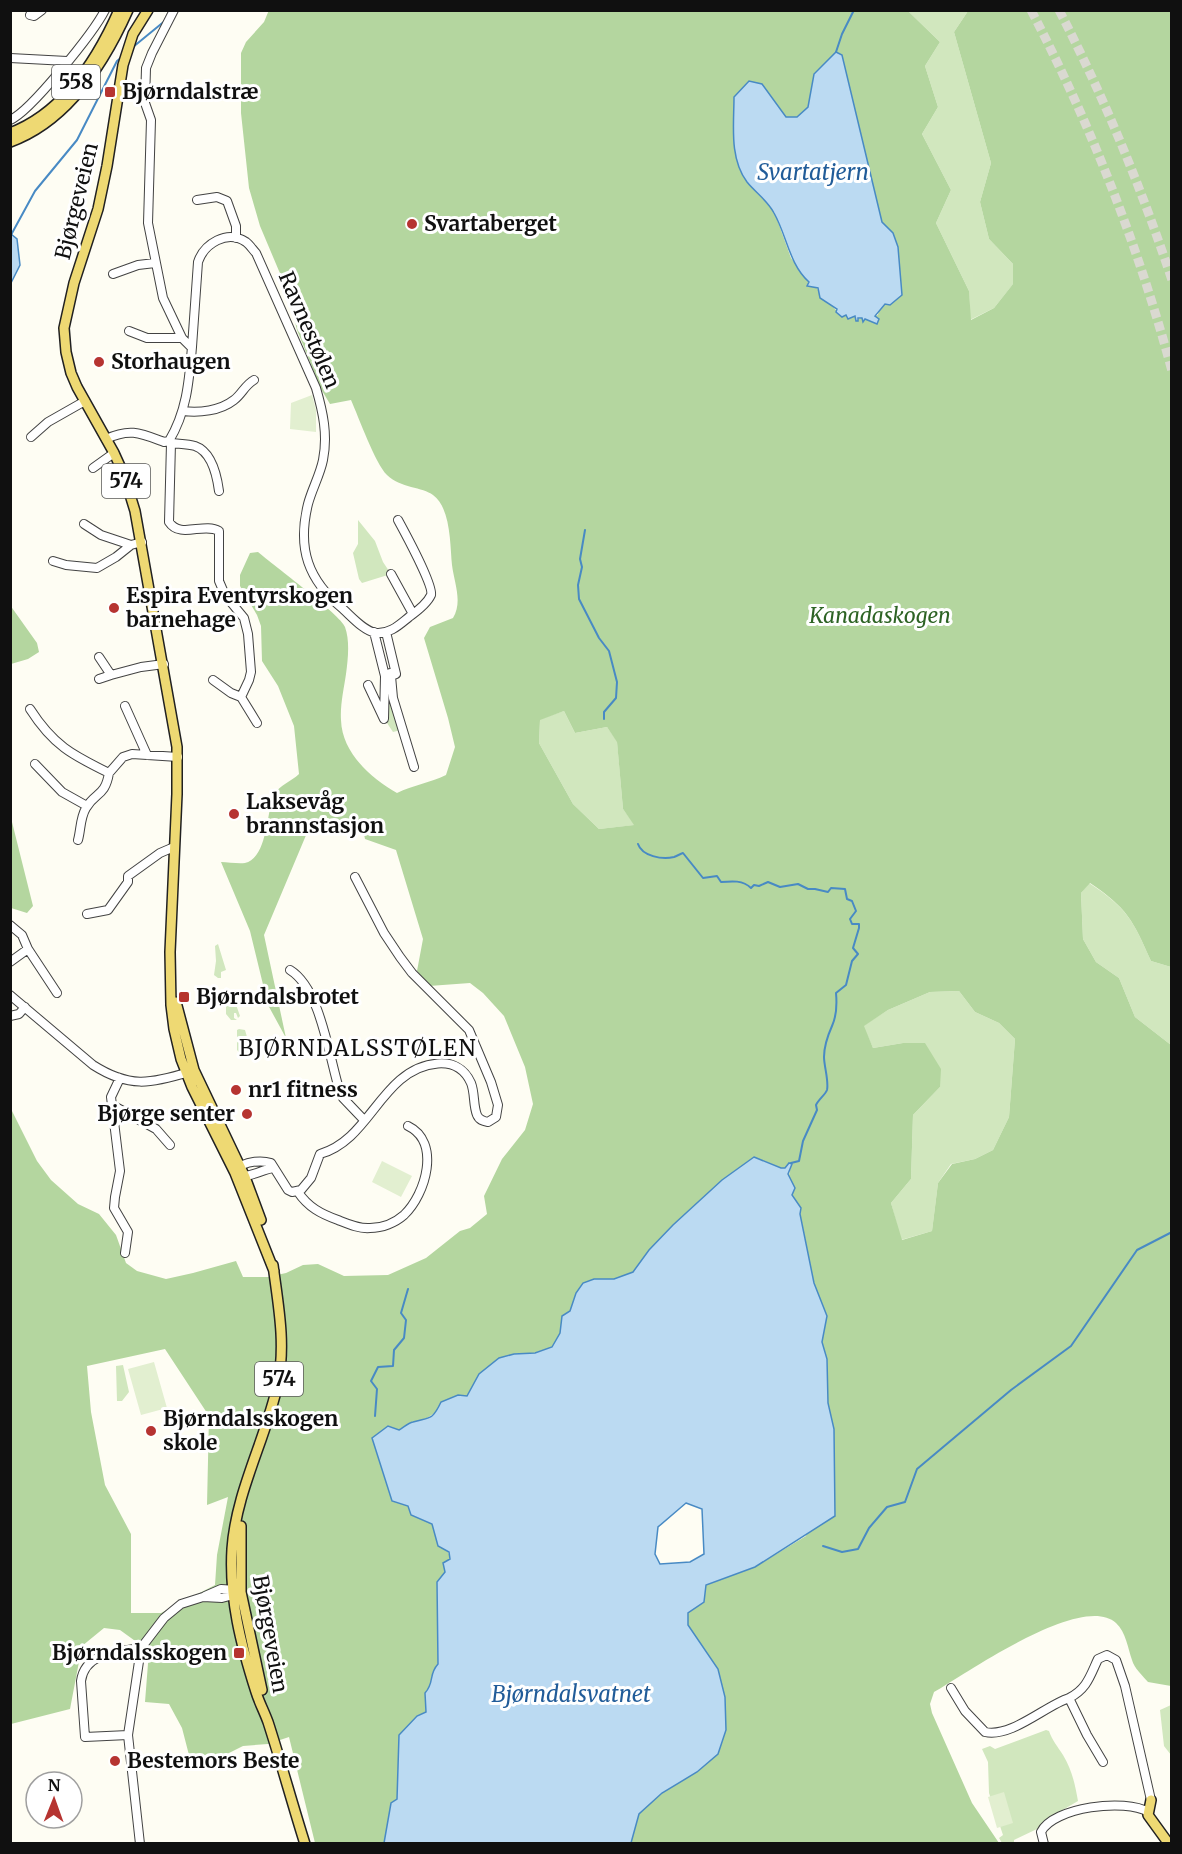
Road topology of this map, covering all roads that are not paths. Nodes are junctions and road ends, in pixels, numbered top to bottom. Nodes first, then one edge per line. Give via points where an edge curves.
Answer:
1 (42, 10) edge
2 (105, 10) edge
3 (119, 10) edge
4 (128, 10) edge
5 (148, 10) edge
6 (174, 10) edge
7 (30, 15) dead end
8 (10, 58) edge
9 (67, 61) junction
10 (10, 120) edge
11 (10, 133) edge
12 (10, 142) edge
13 (197, 201) dead end
14 (236, 238) junction
15 (155, 262) junction
16 (113, 274) dead end
17 (129, 331) dead end
18 (182, 338) junction
19 (192, 347) junction
20 (254, 380) dead end
21 (85, 401) junction
22 (183, 411) junction
23 (31, 437) dead end
24 (106, 439) junction
25 (170, 442) junction
26 (114, 453) junction
27 (93, 468) dead end
28 (219, 491) dead end
29 (398, 520) dead end
30 (84, 524) dead end
31 (142, 542) junction
32 (131, 545) junction
33 (53, 561) dead end
34 (390, 574) dead end
35 (413, 614) junction
36 (379, 633) junction
37 (99, 657) dead end
38 (164, 664) junction
39 (111, 675) junction
40 (388, 676) junction
41 (99, 679) dead end
42 (213, 680) dead end
43 (368, 685) dead end
44 (241, 697) junction
45 (125, 706) dead end
46 (30, 709) dead end
47 (257, 723) dead end
48 (147, 755) junction
49 (178, 757) junction
50 (35, 764) dead end
51 (414, 767) dead end
52 (109, 773) junction
53 (87, 806) junction
54 (78, 840) dead end
55 (174, 848) junction
56 (355, 878) dead end
57 (87, 914) dead end
58 (10, 925) edge
59 (28, 949) junction
60 (10, 962) edge
61 (290, 970) dead end
62 (57, 993) dead end
63 (10, 995) edge
64 (25, 1007) junction
65 (10, 1016) edge
66 (190, 1072) junction
67 (120, 1078) junction
68 (112, 1105) junction
69 (364, 1120) junction
70 (408, 1126) dead end
71 (170, 1146) dead end
72 (274, 1168) junction
73 (240, 1172) junction
74 (297, 1192) junction
75 (126, 1253) dead end
76 (235, 1592) junction
77 (141, 1648) junction
78 (951, 1688) dead end
79 (1069, 1698) junction
80 (128, 1735) junction
81 (1103, 1762) dead end
82 (1151, 1796) joint
83 (1148, 1812) junction
84 (140, 1844) edge
85 (305, 1844) edge
86 (1044, 1844) edge
87 (1168, 1844) edge

1 - 7 street
2 - 9 street
3 - 11 main road, 558 via 100,50 72,87 41,116
4 - 12 main road, 558 via 107,53 75,96 39,128
5 - 21 main road, Bjørgeveien / 574 via 133,34 123,65 100,199 66,316 68,363
6 - 15 street via 146,68 145,103 151,120 148,224
8 - 9 street
9 - 10 street via 22,113
13 - 14 street via 217,197 227,201
14 - 19 street via 217,240 201,254
14 - 36 street, Ravnestølen via 246,242 256,254 323,410 322,462 304,526 310,568 326,595 360,624
15 - 16 street
15 - 18 street via 163,298
17 - 18 street via 147,338
18 - 19 street
19 - 22 street
20 - 22 street via 224,406 202,412
21 - 23 street via 48,422
21 - 24 main road, Bjørgeveien / 574
22 - 25 street
24 - 25 street via 132,432
24 - 26 main road, Bjørgeveien / 574
25 - 28 street via 202,449 217,475
25 - 44 street via 169,522 178,530 219,531 219,581 246,624 250,672
26 - 27 street
26 - 31 main road, Bjørgeveien / 574
29 - 35 street via 431,587 426,602
30 - 32 street via 101,535
31 - 32 street
31 - 38 main road, Bjørgeveien / 574
32 - 33 street via 98,568
34 - 35 street
35 - 36 street
36 - 40 street
36 - 40 street via 396,674
37 - 39 street
38 - 39 street
38 - 49 main road, Bjørgeveien / 574
39 - 41 street
40 - 43 street via 384,719
40 - 51 street
42 - 44 street
44 - 47 street
45 - 48 street
46 - 52 street via 54,741
48 - 49 street
48 - 52 street via 123,757
49 - 55 main road, Bjørgeveien / 574
50 - 53 street via 62,792
52 - 53 street via 102,793
53 - 54 street
55 - 57 street via 160,853 128,876 128,882 108,910
55 - 66 main road, Bjørgeveien / 574 via 172,1017
56 - 69 street via 384,933 412,973 469,1030 498,1105 496,1117 488,1122 480,1119 467,1077 453,1066 437,1063 407,1075
58 - 59 street via 22,935
59 - 60 street
59 - 62 street
61 - 69 street via 300,976 321,1020 340,1092
63 - 64 street
64 - 65 street
64 - 67 street via 93,1065
66 - 67 street via 149,1083
66 - 73 main road, Bjørgeveien / 574
67 - 68 street via 111,1093
68 - 71 street via 156,1129
68 - 75 street via 120,1171 114,1208 128,1233
69 - 74 street via 347,1141 321,1154 307,1184
70 - 74 street via 423,1139 426,1170 416,1198 398,1219 374,1228 359,1227 316,1211
72 - 73 street
72 - 73 street via 267,1161
72 - 74 street via 285,1187
73 - 76 main road, Bjørgeveien / 574 via 274,1271 282,1333 278,1380 234,1536
76 - 77 street via 221,1589 174,1609
76 - 85 main road, Bjørgeveien / 574 via 267,1719
77 - 80 street
77 - 80 street via 101,1656 82,1672 85,1737
78 - 79 street via 965,1711 989,1733 1021,1724
79 - 81 street
79 - 82 street via 1088,1683 1098,1659 1107,1655 1116,1660
80 - 84 street
82 - 83 main road
83 - 86 street via 1135,1807 1080,1809 1046,1825 1041,1832
83 - 87 main road

